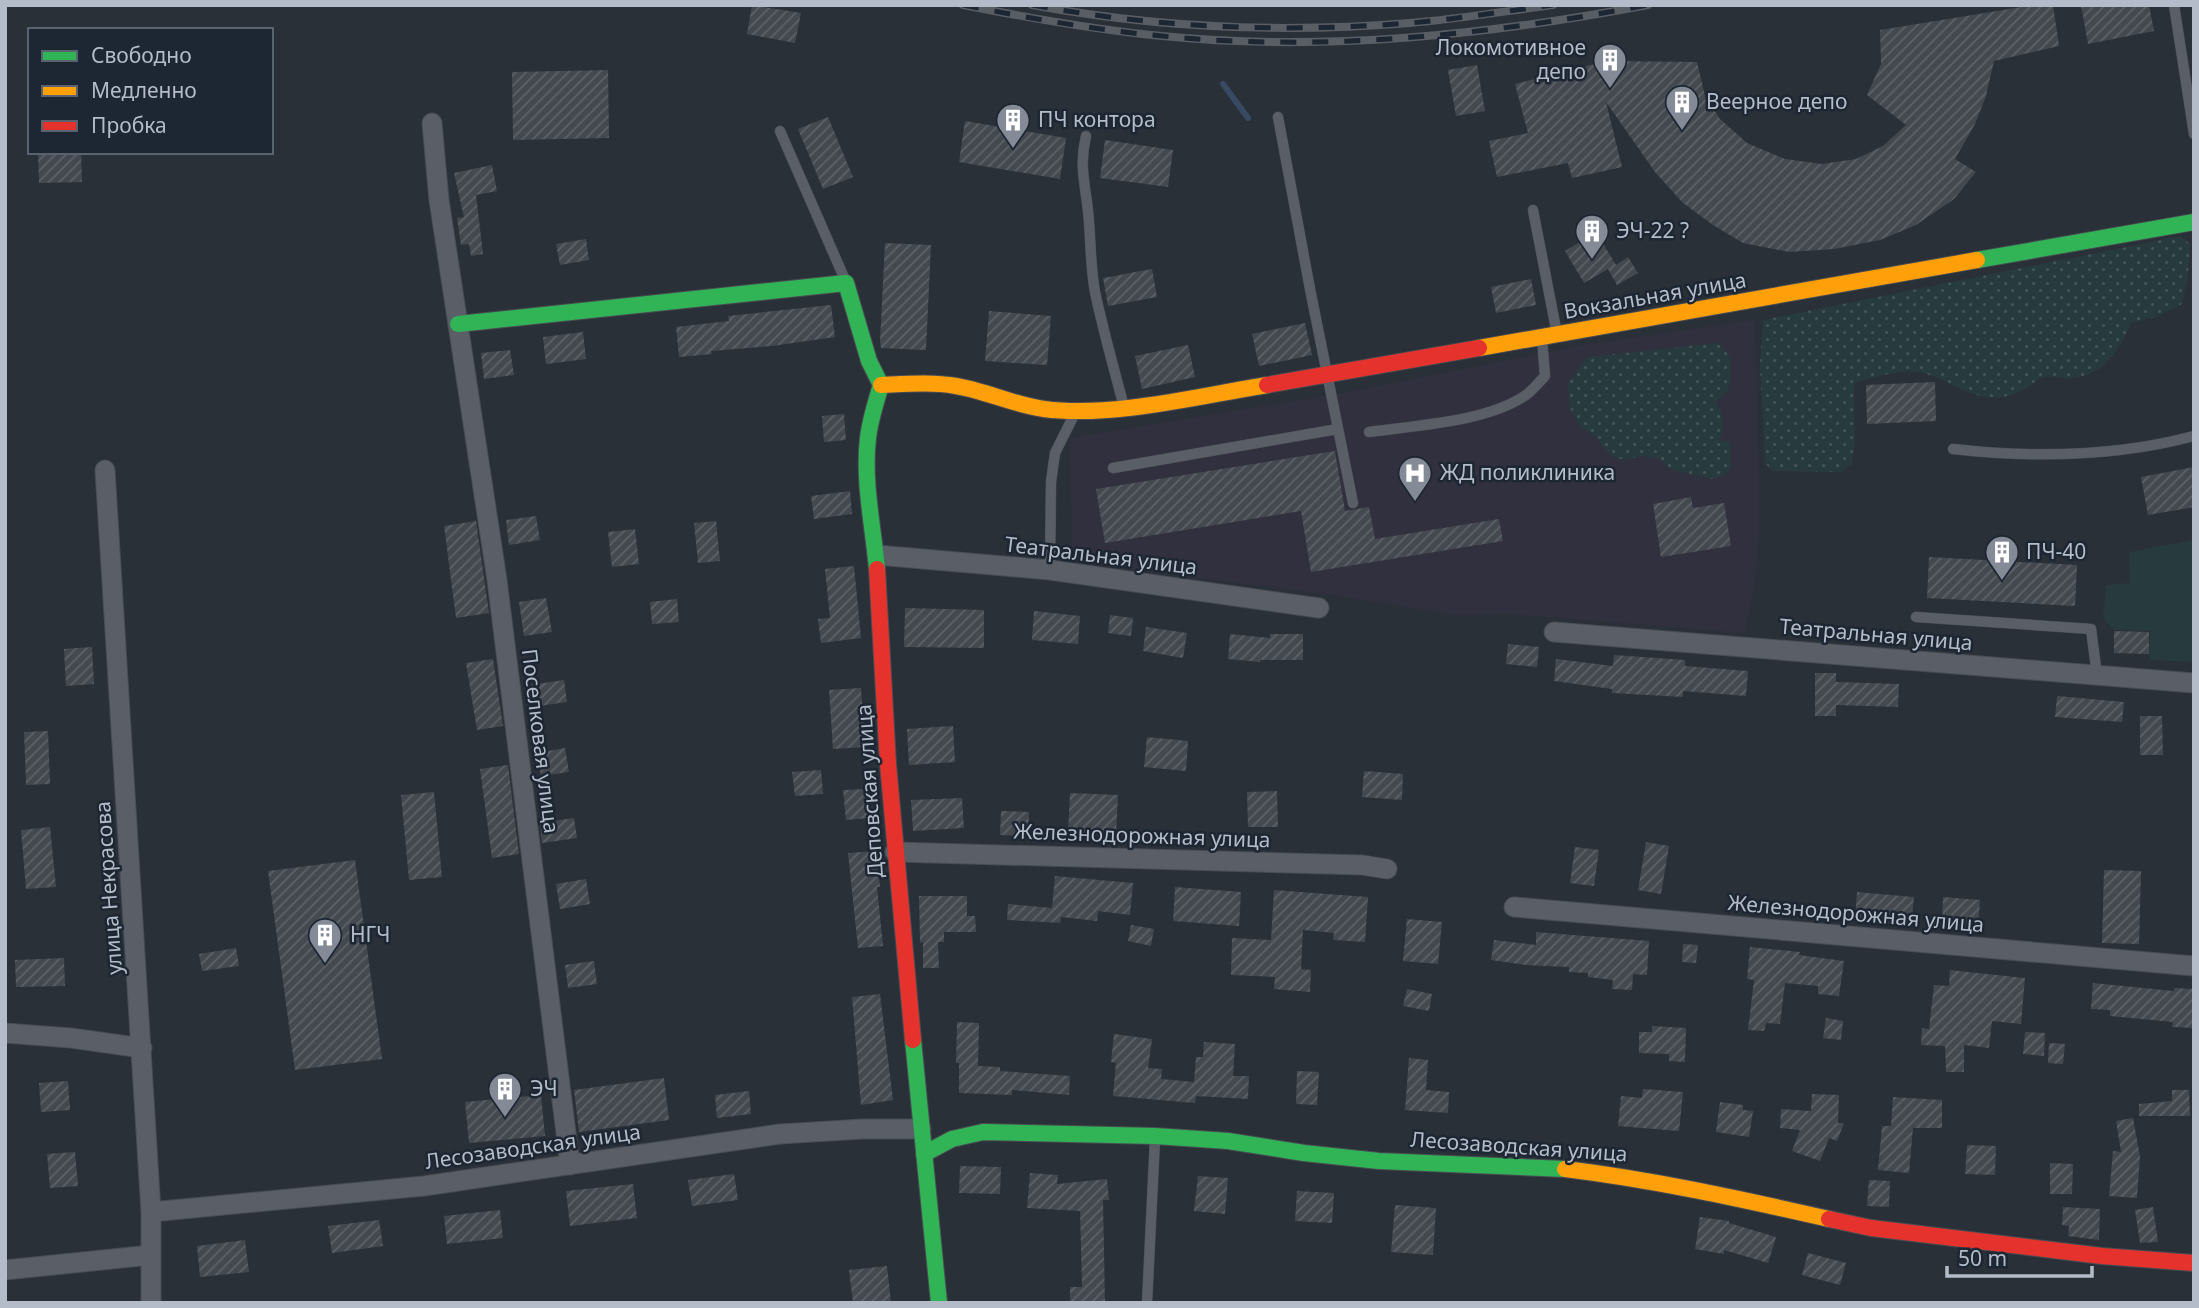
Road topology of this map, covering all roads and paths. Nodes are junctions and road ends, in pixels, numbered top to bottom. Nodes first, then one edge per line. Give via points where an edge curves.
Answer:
1 (2174, 5) edge
2 (2191, 97) edge
3 (1278, 117) dead end
4 (432, 122) dead end
5 (780, 131) dead end
6 (2194, 134) edge
7 (1086, 136) dead end
8 (1533, 210) dead end
9 (2194, 222) edge
10 (846, 283) junction
11 (458, 324) junction
12 (1549, 336) junction
13 (1328, 375) junction
14 (881, 386) junction
15 (1124, 408) junction
16 (1076, 411) junction
17 (1338, 429) junction
18 (1369, 432) dead end
19 (2194, 436) edge
20 (1953, 449) dead end
21 (1113, 468) dead end
22 (105, 470) dead end
23 (1353, 502) dead end
24 (877, 555) junction
25 (1050, 570) junction
26 (1319, 608) dead end
27 (1916, 617) dead end
28 (1554, 632) dead end
29 (2097, 675) junction
30 (2194, 682) edge
31 (895, 852) junction
32 (1387, 869) dead end
33 (1514, 907) dead end
34 (2194, 966) edge
35 (5, 1033) edge
36 (142, 1048) junction
37 (921, 1129) junction
38 (1155, 1136) junction
39 (924, 1154) junction
40 (570, 1165) junction
41 (151, 1212) junction
42 (151, 1255) junction
43 (2194, 1263) edge
44 (5, 1270) edge
45 (151, 1303) edge
46 (939, 1303) edge
47 (1147, 1303) edge

1 - 2 lane
2 - 6 lane
3 - 13 lane
4 - 11 street, Поселковая улица
5 - 10 lane
7 - 15 lane via 1082,179 1091,268
8 - 12 lane
9 - 12 street, Вокзальная улица
10 - 11 street
10 - 14 street
11 - 40 street, Поселковая улица via 497,580
12 - 13 street, Вокзальная улица
12 - 18 lane via 1545,376 1528,394 1506,407
13 - 15 street, Вокзальная улица
13 - 17 lane
14 - 16 street, Вокзальная улица via 956,386 1042,409
14 - 24 street, Деповская улица via 867,446
15 - 16 street, Вокзальная улица
16 - 25 lane via 1055,453
17 - 21 lane
17 - 23 lane
19 - 20 lane via 2139,449 2099,452 2001,454
22 - 36 street, улица Некрасова
24 - 25 street, Театральная улица
24 - 31 street, Деповская улица
25 - 26 street, Театральная улица
27 - 29 lane via 2091,629
28 - 29 street, Театральная улица
29 - 30 street, Театральная улица
31 - 32 street, Железнодорожная улица
31 - 37 street, Деповская улица
33 - 34 street, Железнодорожная улица
35 - 36 street
36 - 41 street, улица Некрасова
37 - 39 street, Деповская улица
37 - 40 street, Лесозаводская улица via 780,1134
38 - 39 street, Лесозаводская улица via 983,1132 952,1139
38 - 43 street, Лесозаводская улица via 1379,1161 1544,1167 1629,1177 1871,1228
38 - 47 lane
39 - 46 street, Деповская улица
40 - 41 street, Лесозаводская улица via 424,1186
41 - 42 street, улица Некрасова
42 - 44 street
42 - 45 street, улица Некрасова

